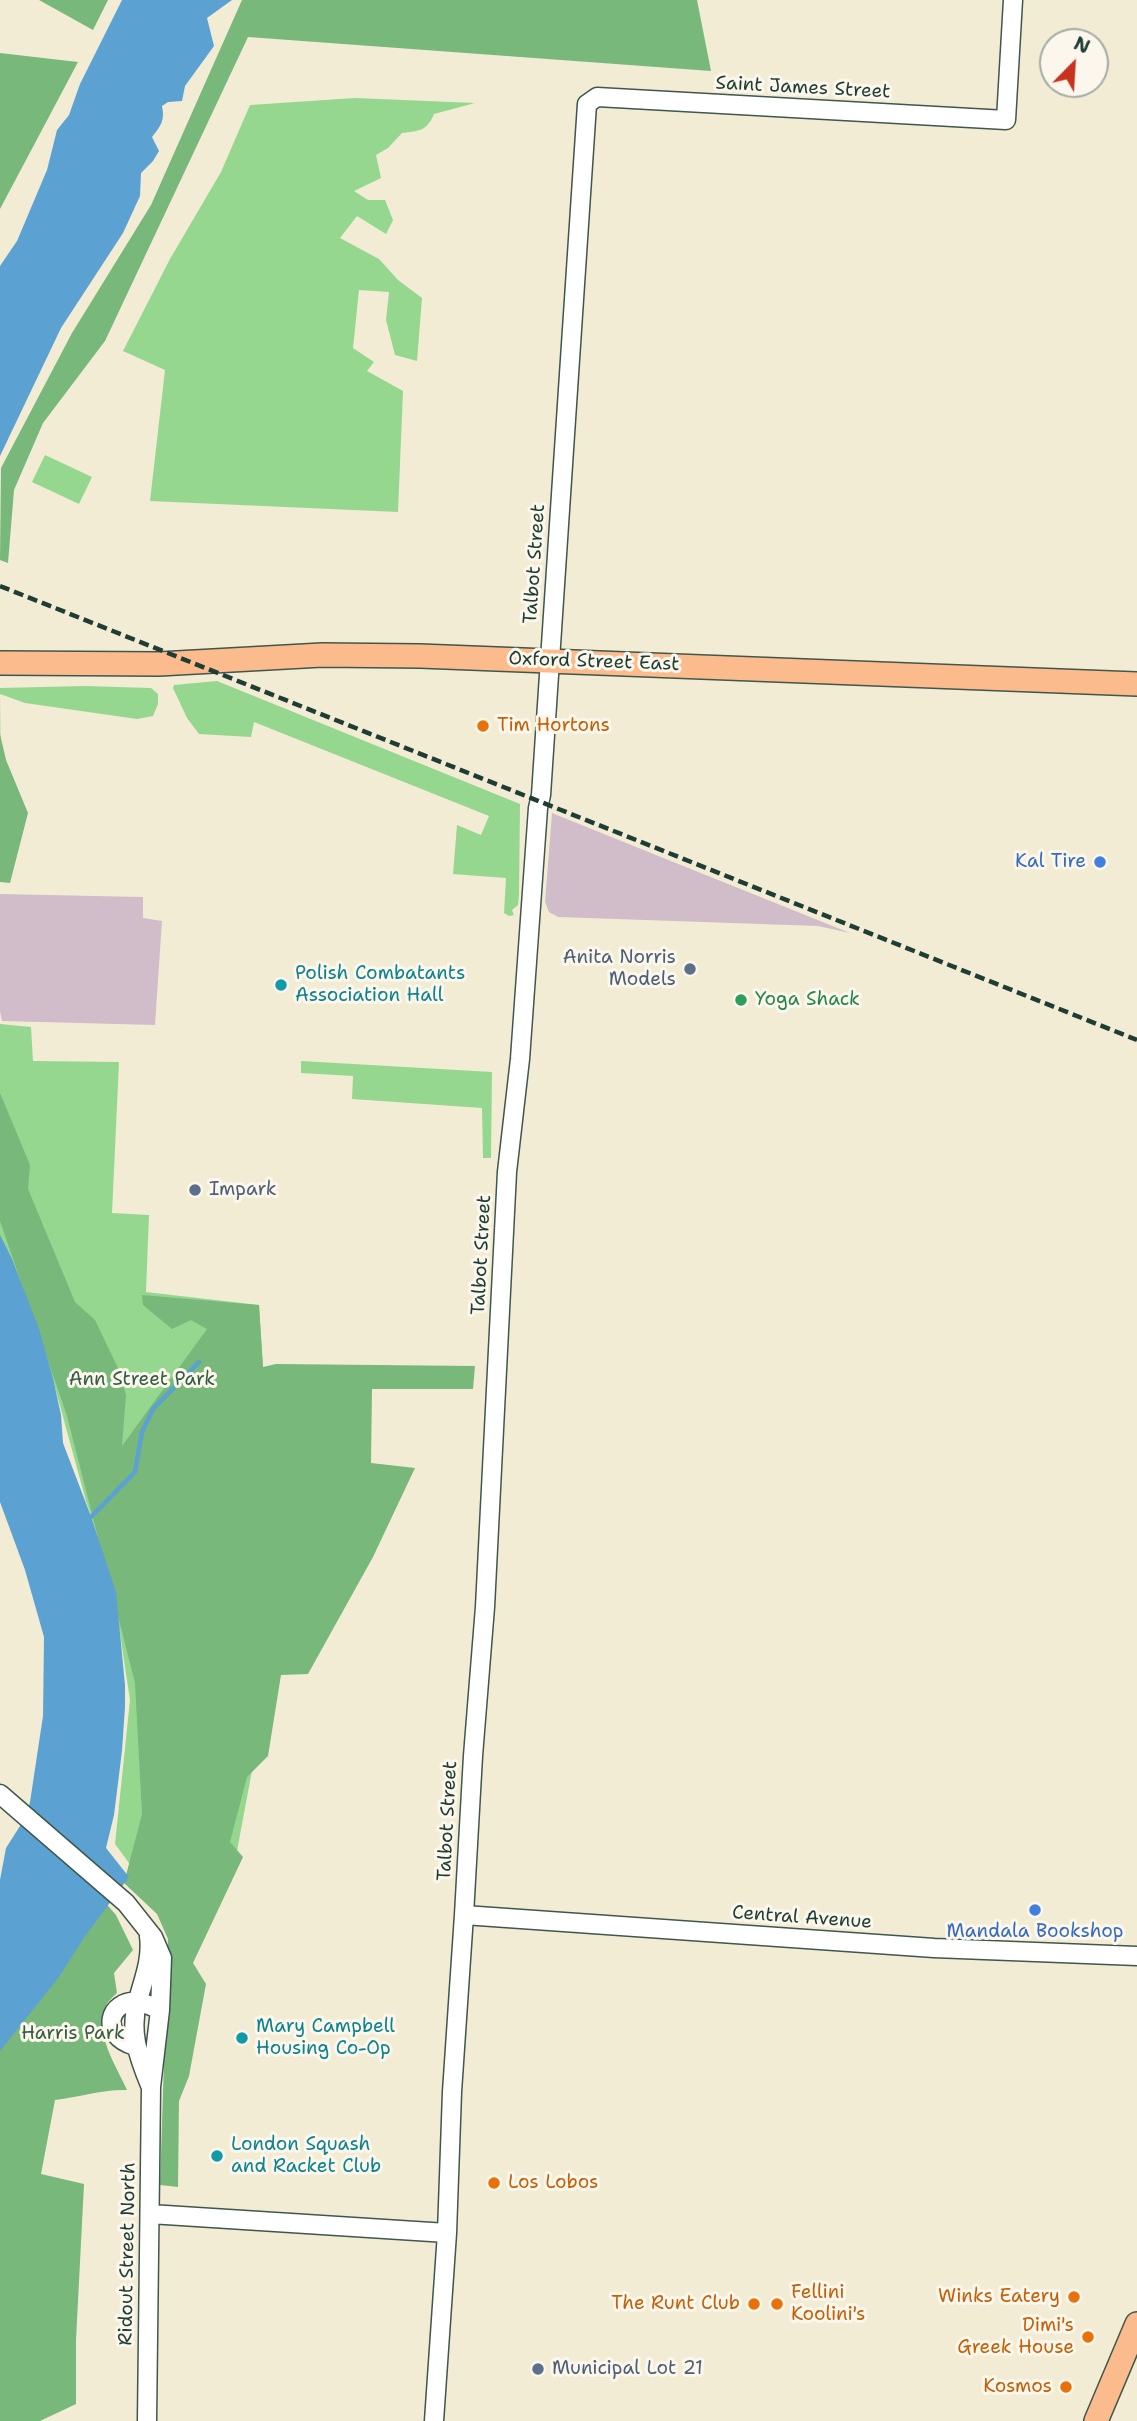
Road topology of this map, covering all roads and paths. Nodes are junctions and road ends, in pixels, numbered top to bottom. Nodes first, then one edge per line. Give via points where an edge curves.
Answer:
1 (1013, 0) edge
2 (597, 97) joint
3 (550, 660) junction
4 (0, 663) edge
5 (1137, 684) edge
6 (0, 1794) edge
7 (464, 1915) junction
8 (149, 1932) junction
9 (1137, 1956) edge
10 (137, 2002) junction
11 (160, 2010) junction
12 (151, 2087) junction
13 (150, 2214) junction
14 (447, 2233) junction
15 (1137, 2324) edge
16 (147, 2421) edge
17 (434, 2421) edge
18 (1096, 2421) edge

1 - 2 street, Saint James Street via 1006,120
2 - 3 street, Talbot Street via 587,104
3 - 4 main road, Oxford Street East via 321,655 159,664
3 - 5 main road, Oxford Street East
3 - 7 street, Talbot Street via 507,1172
6 - 8 street, Ridout Street North via 126,1903
7 - 9 street, Central Avenue via 945,1948
7 - 14 street, Talbot Street
8 - 10 street via 150,1956
8 - 11 street, Ridout Street North via 162,1958
10 - 11 street
10 - 12 street, Ridout Street North via 117,2009 113,2031 135,2046
11 - 12 street, Ridout Street North
12 - 13 street, Ridout Street North
13 - 14 street
13 - 16 street, Ridout Street North
14 - 17 street, Talbot Street
15 - 18 main road

